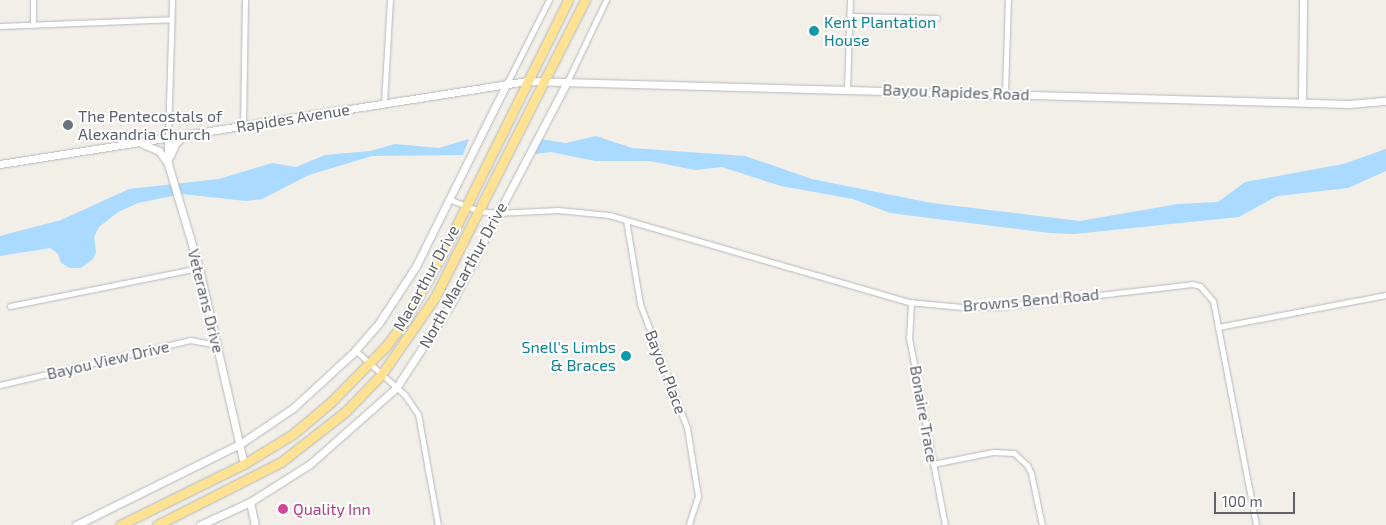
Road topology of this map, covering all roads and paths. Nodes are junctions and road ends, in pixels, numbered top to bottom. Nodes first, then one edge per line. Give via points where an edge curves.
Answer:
1 (33, 0) edge
2 (172, 0) edge
3 (245, 0) edge
4 (390, 0) edge
5 (549, 0) edge
6 (568, 0) edge
7 (606, 0) edge
8 (850, 0) edge
9 (1008, 0) edge
10 (1303, 0) edge
11 (582, 1) edge
12 (850, 16) junction
13 (937, 18) dead end
14 (171, 19) junction
15 (33, 25) junction
16 (0, 26) edge
17 (544, 80) junction
18 (568, 80) junction
19 (527, 81) junction
20 (507, 83) junction
21 (847, 89) junction
22 (1005, 93) junction
23 (1386, 101) edge
24 (1302, 102) junction
25 (384, 103) junction
26 (243, 127) junction
27 (184, 135) junction
28 (168, 138) junction
29 (140, 142) junction
30 (0, 164) edge
31 (169, 166) junction
32 (449, 199) junction
33 (465, 207) junction
34 (478, 211) junction
35 (497, 213) junction
36 (626, 220) junction
37 (199, 268) junction
38 (1386, 295) edge
39 (911, 302) junction
40 (10, 306) dead end
41 (1218, 327) junction
42 (217, 345) junction
43 (355, 350) junction
44 (370, 363) junction
45 (381, 375) junction
46 (0, 385) edge
47 (396, 388) junction
48 (240, 444) junction
49 (244, 464) junction
50 (933, 464) junction
51 (247, 482) junction
52 (250, 502) junction
53 (689, 524) dead end
54 (76, 525) edge
55 (120, 525) edge
56 (157, 525) edge
57 (200, 525) edge
58 (255, 525) edge
59 (438, 525) edge
60 (945, 525) edge
61 (1042, 525) edge
62 (1256, 525) edge

1 - 15 street
2 - 14 street
3 - 26 street
4 - 25 street
5 - 20 street
6 - 19 highway, Macarthur Drive
7 - 18 street
8 - 12 street
9 - 22 street
10 - 24 street
11 - 17 highway, Macarthur Drive
12 - 13 street
12 - 21 street
14 - 15 street
14 - 28 street
15 - 16 street
17 - 18 street, Bayou Rapides Road
17 - 19 street, Bayou Rapides Road
17 - 34 highway, Macarthur Drive
18 - 21 street, Bayou Rapides Road
18 - 35 street, North Macarthur Drive
19 - 20 street, Rapides Avenue
19 - 33 highway, Macarthur Drive
20 - 25 street, Rapides Avenue
20 - 32 street
21 - 22 street, Bayou Rapides Road
22 - 24 street, Bayou Rapides Road
23 - 24 street, Bayou Rapides Road
25 - 26 street, Rapides Avenue
26 - 27 street, Rapides Avenue
27 - 28 street, Rapides Avenue
27 - 31 street via 173,148
28 - 29 street, Rapides Avenue
28 - 31 street, Veterans Drive
29 - 30 street, Rapides Avenue
29 - 31 street via 159,151
31 - 37 street, Veterans Drive
32 - 33 street, Browns Bend Road
32 - 43 street via 399,294
33 - 34 street, Browns Bend Road
33 - 44 highway, Macarthur Drive via 404,322
34 - 35 street, Browns Bend Road
34 - 45 highway, Macarthur Drive via 430,305
35 - 36 street, Browns Bend Road via 558,210
35 - 47 street, North Macarthur Drive via 434,334
36 - 39 street, Browns Bend Road
36 - 53 street, Bayou Place via 640,304 687,428 698,496
37 - 40 street
37 - 42 street, Veterans Drive
38 - 41 street
39 - 41 street, Browns Bend Road via 997,307 1192,284 1205,289 1213,301
39 - 50 street, Bonaire Trace via 909,338
41 - 62 street, Browns Bend Road
42 - 46 street, Bayou View Drive via 190,340
42 - 48 street, Veterans Drive
43 - 44 street
43 - 48 street via 294,408
44 - 45 street
44 - 49 highway, Macarthur Drive via 313,418
45 - 47 street
45 - 51 highway, Macarthur Drive via 314,438
47 - 52 street, North Macarthur Drive via 310,464
47 - 59 street via 418,414
48 - 49 street, Veterans Drive
48 - 54 street
49 - 51 highway
49 - 55 highway, Macarthur Drive
50 - 60 street, Bonaire Trace
50 - 61 street via 993,452 1014,453 1027,465
51 - 56 highway, Macarthur Drive
52 - 57 street, North Macarthur Drive
52 - 58 street

